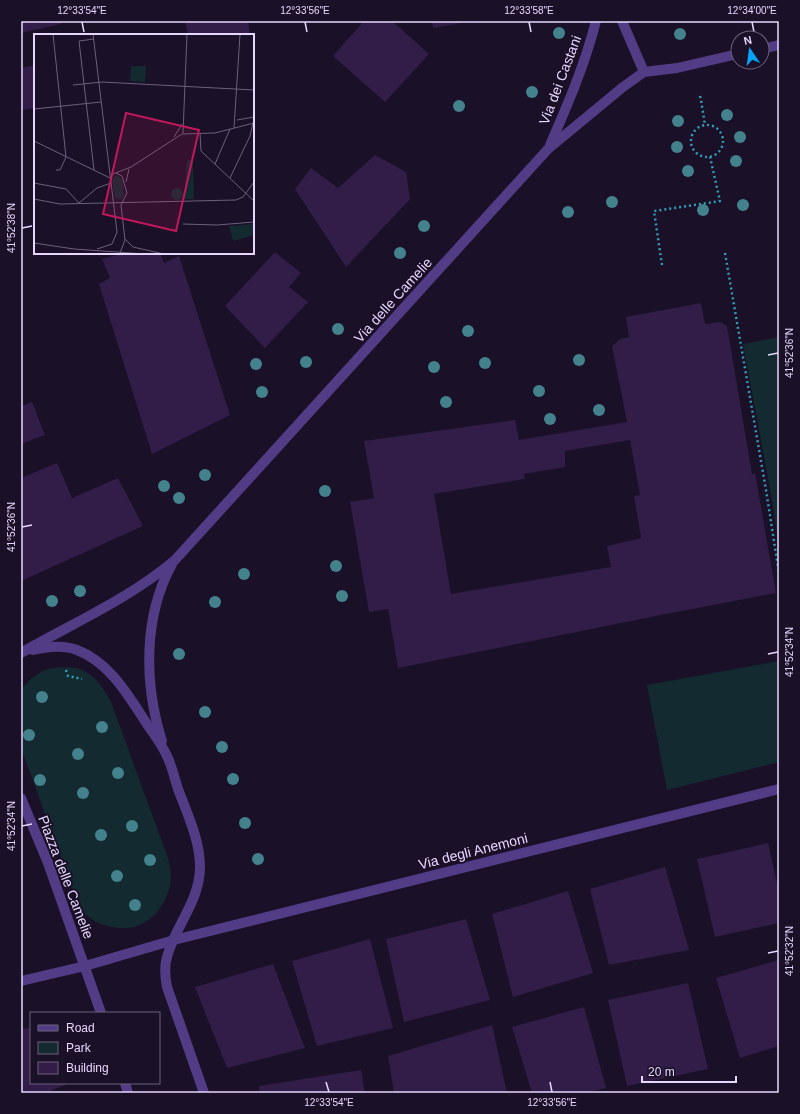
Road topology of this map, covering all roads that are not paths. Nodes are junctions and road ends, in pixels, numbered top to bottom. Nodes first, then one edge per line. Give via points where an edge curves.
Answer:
1 (596, 21) edge
2 (622, 21) edge
3 (730, 56) edge
4 (644, 72) junction
5 (548, 149) junction
6 (175, 560) junction
7 (21, 653) edge
8 (166, 754) junction
9 (779, 789) edge
10 (21, 798) edge
11 (174, 940) junction
12 (85, 966) junction
13 (21, 981) edge
14 (101, 1012) edge
15 (204, 1093) edge

1 - 5 street, Via dei Castani via 580,74
2 - 4 street
3 - 4 street
4 - 5 street, Via delle Camelie
5 - 6 street, Via delle Camelie
6 - 7 street, Via delle Camelie via 132,592
6 - 8 street, Via delle Camelie via 165,578 157,602 149,657 152,700
7 - 8 street via 40,648 71,648 96,660 120,686
8 - 11 street via 194,834 200,868 197,888
9 - 11 street, Via degli Anemoni
10 - 12 street, Piazza delle Camelie via 48,863
11 - 12 street
11 - 15 street via 167,957 167,987
12 - 13 street
12 - 14 street, Piazza delle Camelie

